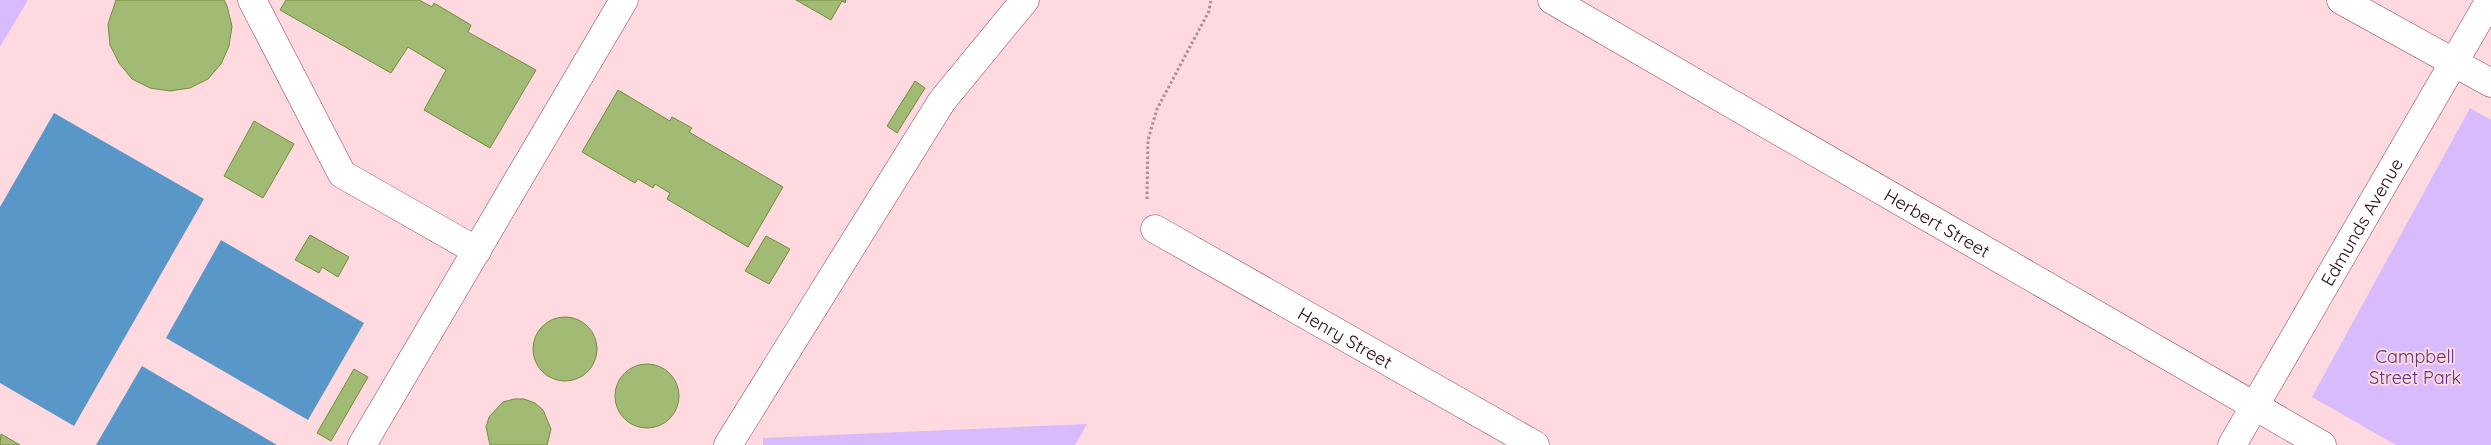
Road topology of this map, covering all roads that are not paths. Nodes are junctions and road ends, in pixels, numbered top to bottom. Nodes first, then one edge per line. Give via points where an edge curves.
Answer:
1 (252, 0) edge
2 (624, 0) edge
3 (1025, 0) edge
4 (1552, 0) edge
5 (2341, 0) edge
6 (2490, 0) edge
7 (2455, 62) junction
8 (2491, 83) edge
9 (1155, 229) road end
10 (477, 251) junction
11 (2254, 406) junction
12 (362, 445) edge
13 (728, 445) edge
14 (1535, 445) edge
15 (2232, 445) edge
16 (2322, 445) edge

1 - 10 street via 342,174
2 - 10 street
3 - 13 street via 942,101
4 - 11 street, Herbert Street
5 - 7 street
6 - 7 street, Edmunds Avenue
7 - 8 street
7 - 11 street, Edmunds Avenue
9 - 14 street, Henry Street
10 - 12 street
11 - 15 street, Edmunds Avenue
11 - 16 street, Herbert Street

